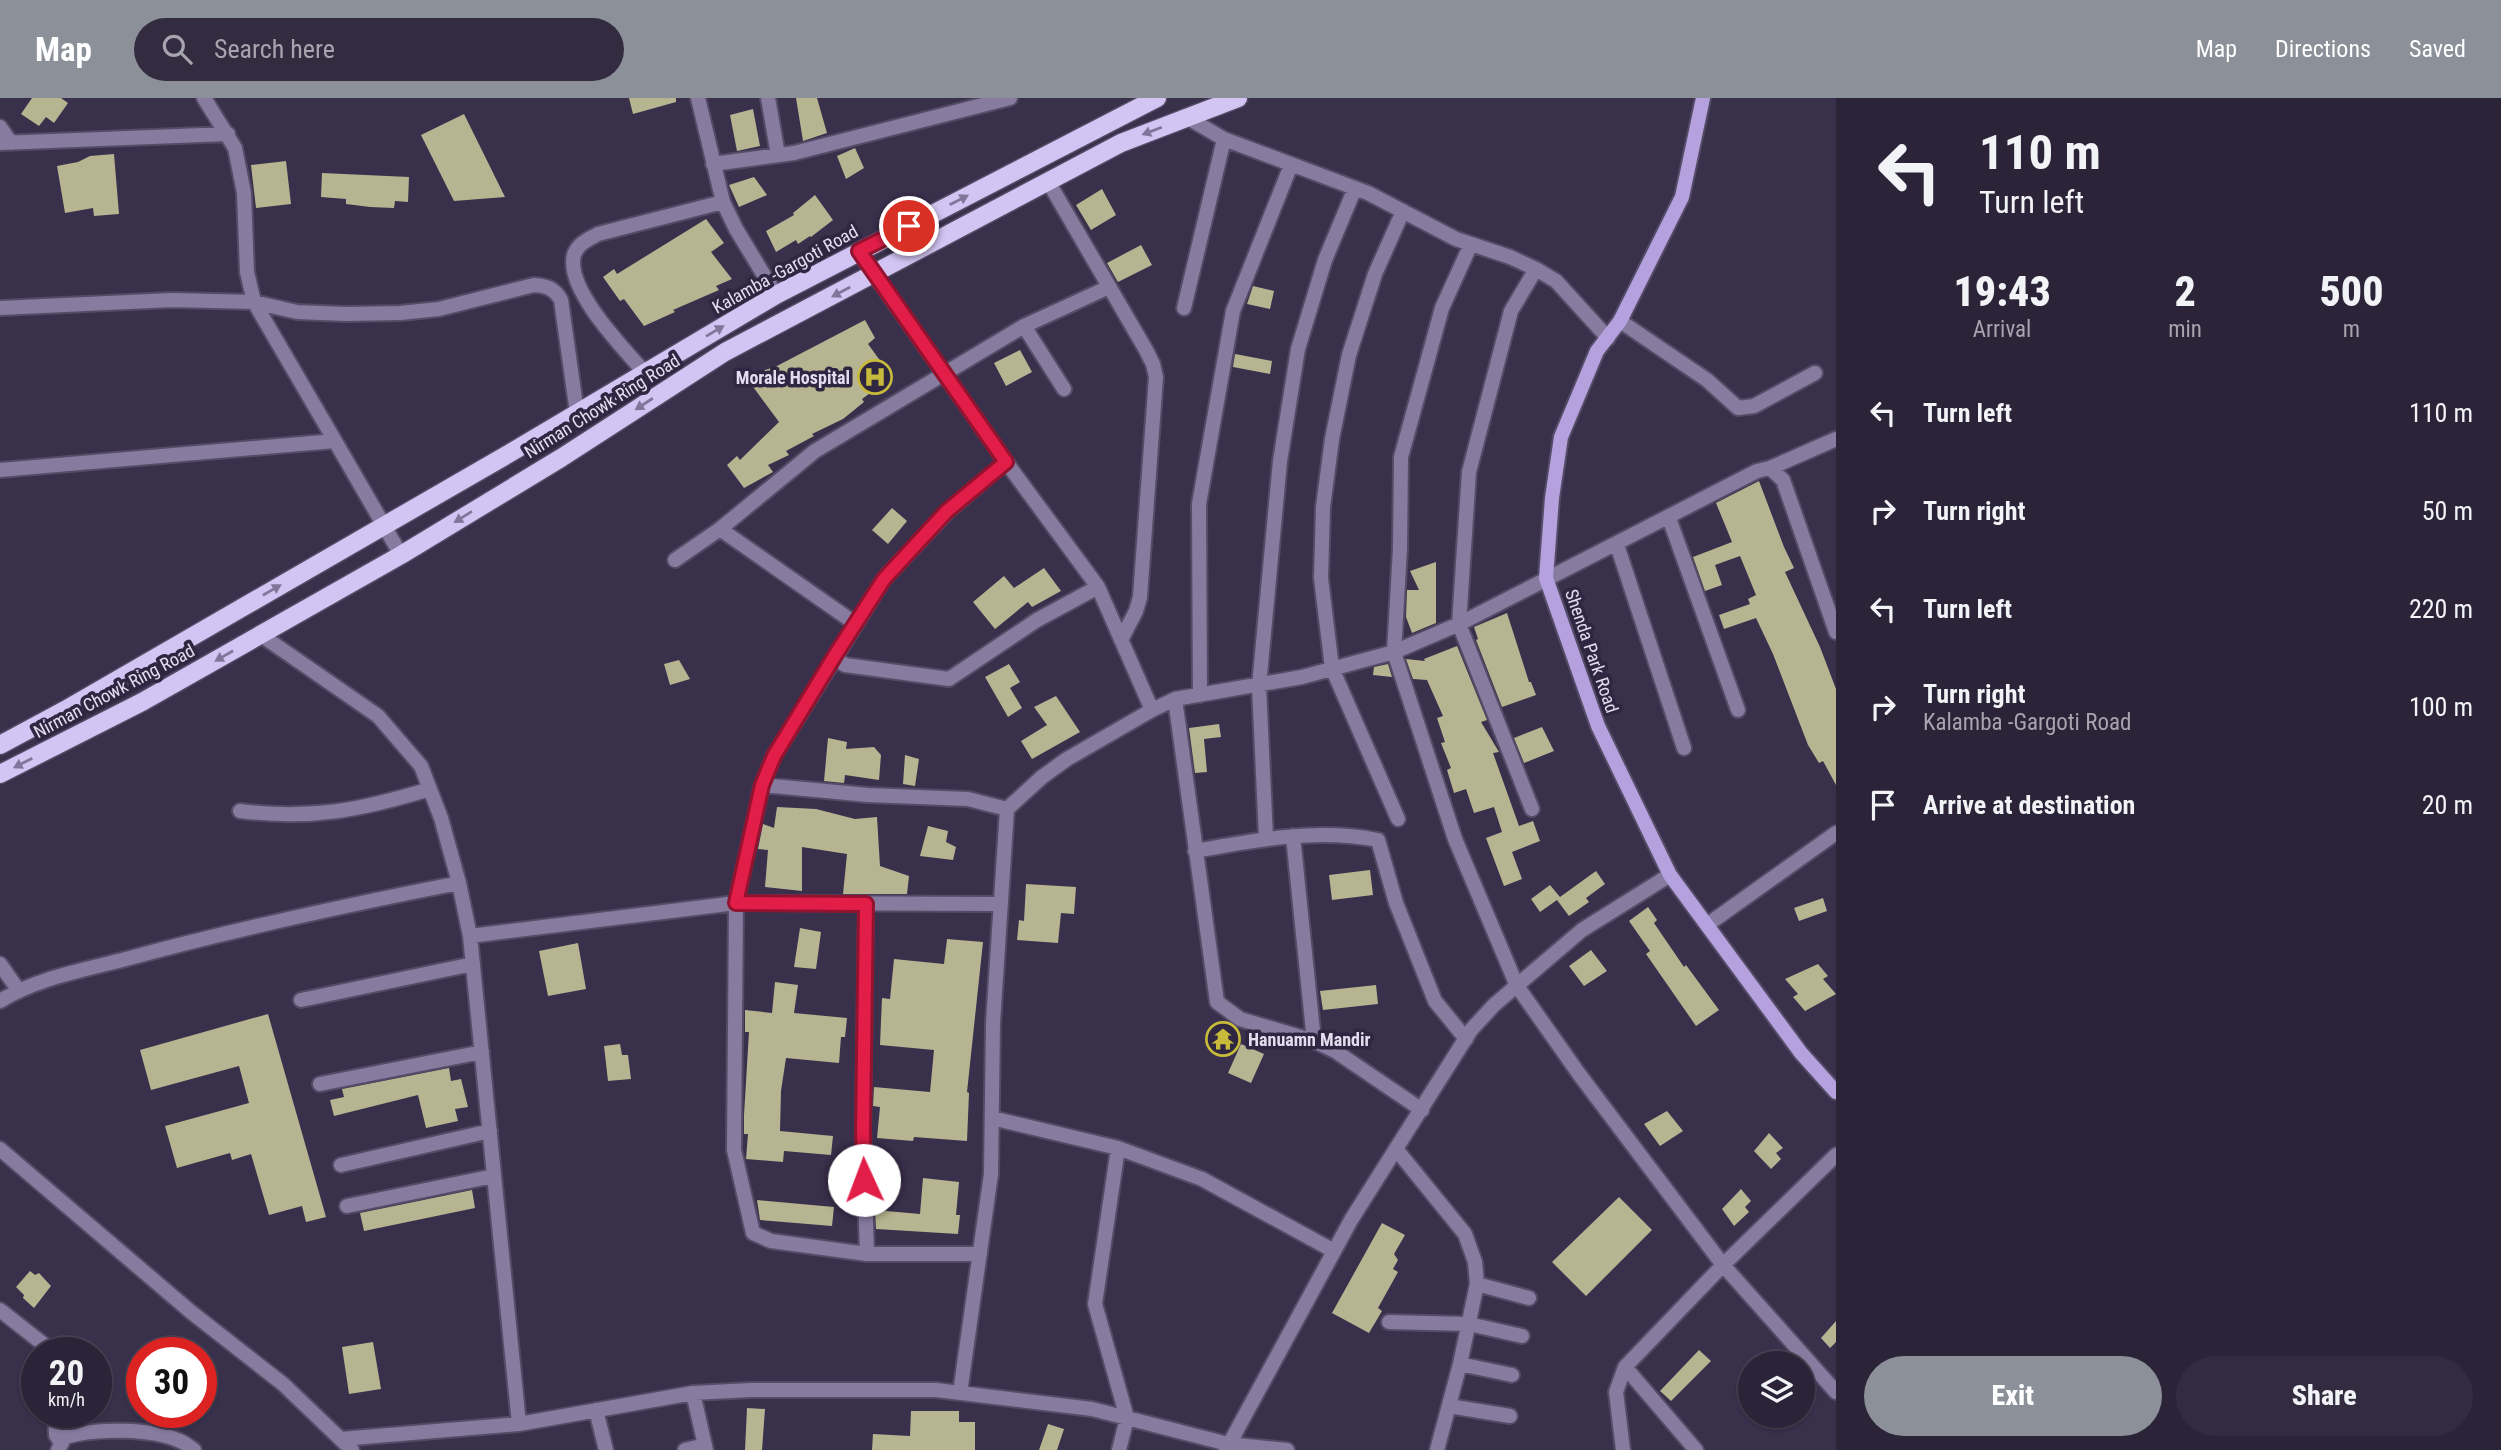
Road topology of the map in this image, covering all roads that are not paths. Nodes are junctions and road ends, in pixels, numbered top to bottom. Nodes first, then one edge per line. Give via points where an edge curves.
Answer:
1 (204, 98) edge
2 (698, 98) edge
3 (768, 98) edge
4 (1010, 98) edge
5 (1157, 98) edge
6 (1238, 98) edge
7 (1703, 98) edge
8 (1207, 103) edge
9 (1188, 118) junction
10 (0, 127) edge
11 (228, 134) junction
12 (1224, 139) junction
13 (6, 143) edge
14 (778, 155) junction
15 (713, 164) junction
16 (1291, 165) junction
17 (1049, 183) junction
18 (1355, 188) junction
19 (723, 202) junction
20 (1403, 211) junction
21 (1471, 244) junction
22 (859, 251) junction
23 (1536, 269) junction
24 (874, 274) junction
25 (1109, 287) junction
26 (776, 295) junction
27 (254, 302) junction
28 (0, 308) edge
29 (1184, 309) dead end
30 (1620, 321) junction
31 (1024, 326) junction
32 (1608, 338) junction
33 (645, 373) junction
34 (943, 373) junction
35 (1815, 373) dead end
36 (1064, 389) dead end
37 (577, 413) junction
38 (1836, 439) edge
39 (335, 441) junction
40 (1006, 462) junction
41 (1770, 468) junction
42 (0, 470) edge
43 (1669, 518) junction
44 (382, 525) junction
45 (720, 529) junction
46 (1617, 545) junction
47 (401, 555) junction
48 (675, 560) dead end
49 (1546, 578) junction
50 (1098, 587) junction
51 (856, 624) junction
52 (1459, 624) junction
53 (1836, 632) edge
54 (261, 635) junction
55 (1121, 640) junction
56 (1394, 652) junction
57 (834, 657) junction
58 (1332, 668) junction
59 (1259, 685) junction
60 (1200, 695) junction
61 (1175, 699) junction
62 (1152, 710) junction
63 (1738, 710) dead end
64 (0, 745) edge
65 (1685, 748) dead end
66 (0, 774) edge
67 (762, 785) junction
68 (430, 789) junction
69 (1007, 809) junction
70 (1532, 809) dead end
71 (240, 811) dead end
72 (1398, 819) dead end
73 (1836, 832) edge
74 (1293, 836) junction
75 (1266, 838) junction
76 (1195, 852) junction
77 (1670, 875) junction
78 (459, 883) junction
79 (736, 903) junction
80 (866, 904) junction
81 (1001, 904) junction
82 (1707, 925) junction
83 (470, 936) junction
84 (0, 964) edge
85 (473, 964) junction
86 (1517, 986) junction
87 (19, 991) junction
88 (301, 1000) dead end
89 (0, 1001) edge
90 (1466, 1039) junction
91 (1314, 1041) junction
92 (482, 1052) junction
93 (320, 1084) dead end
94 (1836, 1093) edge
95 (1422, 1110) junction
96 (992, 1118) junction
97 (490, 1131) junction
98 (1118, 1148) junction
99 (0, 1149) edge
100 (1396, 1149) junction
101 (1836, 1155) edge
102 (341, 1165) dead end
103 (494, 1176) junction
104 (347, 1206) dead end
105 (1334, 1251) junction
106 (867, 1254) junction
107 (979, 1254) junction
108 (1723, 1265) junction
109 (1477, 1283) junction
110 (1529, 1298) dead end
111 (0, 1310) edge
112 (1389, 1322) dead end
113 (1469, 1324) junction
114 (1522, 1336) dead end
115 (34, 1337) edge
116 (1460, 1364) junction
117 (1625, 1367) junction
118 (1512, 1375) dead end
119 (1836, 1392) edge
120 (693, 1393) junction
121 (960, 1393) junction
122 (1449, 1406) junction
123 (596, 1410) junction
124 (1510, 1416) dead end
125 (1128, 1418) junction
126 (519, 1424) junction
127 (55, 1428) edge
128 (341, 1439) junction
129 (60, 1447) edge
130 (1227, 1447) edge
131 (706, 1448) edge
132 (194, 1450) edge
133 (352, 1450) edge
134 (606, 1450) edge
135 (685, 1450) edge
136 (1119, 1450) edge
137 (1287, 1450) edge
138 (1437, 1450) edge
139 (1623, 1450) edge
140 (1696, 1450) edge

1 - 11 street
2 - 15 street
3 - 14 street
4 - 14 street
22 -> 5 main road, Kalamba -Gargoti Road
6 - 8 main road, Nirman Chowk Ring Road
7 - 30 main road, Shenda Park Road via 1682,197
8 - 9 main road, Nirman Chowk Ring Road
9 - 12 street
9 -> 17 main road, Nirman Chowk Ring Road via 1121,143
10 - 13 street
11 - 13 street
11 - 27 street via 244,193 247,272
12 - 16 street
12 - 29 street
14 - 15 street
15 - 19 street
16 - 18 street
16 - 60 street via 1233,311 1199,505
17 - 24 main road, Nirman Chowk Ring Road
17 - 25 street
18 - 20 street
18 - 59 street via 1325,260 1298,349 1280,461
19 - 26 street
19 - 33 street via 598,234 581,243 574,256 584,297
20 - 21 street
20 - 58 street via 1375,274 1349,355 1332,439 1323,507 1321,578
21 - 23 street
21 - 56 street via 1442,308 1401,457
22 - 24 street
22 - 26 main road, Kalamba -Gargoti Road
23 - 32 street via 1556,281
23 - 52 street via 1511,311 1469,472
24 - 34 street
24 -> 47 main road, Nirman Chowk Ring Road via 725,352
25 - 31 street
25 - 55 street via 1146,350 1156,377 1140,597
33 -> 26 main road, Kalamba -Gargoti Road
27 - 28 street via 160,300
27 - 37 street via 297,312 400,313 540,286 556,292 561,300
27 - 39 street
30 - 32 main road, Shenda Park Road
30 - 35 street via 1707,380 1738,408 1754,406
31 - 34 street
31 - 36 street
32 - 49 main road, Shenda Park Road via 1597,351 1561,437
33 - 37 main road, Kalamba -Gargoti Road
34 - 40 street
34 - 45 street via 815,451
37 - 44 main road, Kalamba -Gargoti Road
38 - 41 street
39 - 42 street
39 - 44 street
40 - 50 street
40 - 51 street via 947,511 884,579
41 - 43 street
41 - 53 street via 1783,480
43 - 46 street
43 - 63 street
44 - 47 street
64 -> 44 main road, Kalamba -Gargoti Road
45 - 48 street
45 - 51 street
46 - 49 street
46 - 65 street
47 - 54 main road, Nirman Chowk Ring Road
49 - 52 street
49 - 77 main road, Shenda Park Road via 1598,726
50 - 55 street
50 - 57 street via 1037,620 949,679 845,666
51 - 57 street
52 - 56 street
52 - 70 street
54 -> 66 main road, Nirman Chowk Ring Road
54 - 68 street via 378,716 421,766
55 - 62 street
56 - 58 street
56 - 86 street via 1455,839
57 - 67 street via 774,756
58 - 59 street
58 - 72 street
59 - 60 street
59 - 75 street
60 - 61 street
61 - 62 street
61 - 76 street
62 - 69 street via 1067,759
67 - 69 street via 968,799
67 - 79 street
68 - 71 street via 326,814
68 - 78 street
69 - 81 street
73 - 82 street
74 - 75 street
74 - 90 street via 1354,835 1378,840 1396,903 1435,1001
74 - 91 street
75 - 76 street
76 - 91 street via 1217,1002 1240,1019
77 - 82 main road, Shenda Park Road
77 - 86 street via 1583,930
78 - 83 street
78 - 87 street via 146,954
79 - 80 street
79 - 83 street
79 - 106 street via 734,1150 753,1233 771,1241
80 - 81 street
80 - 106 street via 863,1130
81 - 96 street
82 - 94 main road, Shenda Park Road
83 - 85 street
84 - 87 street
85 - 88 street
85 - 92 street
86 - 90 street via 1493,1005
86 - 108 street
87 - 89 street
90 - 95 street
91 - 95 street
92 - 93 street
92 - 97 street
95 - 100 street
96 - 98 street
96 - 107 street
97 - 102 street
97 - 103 street
98 - 105 street via 1202,1179
98 - 125 street via 1096,1304
99 - 128 street via 283,1384
100 - 105 street
100 - 109 street via 1465,1234
101 - 108 street
103 - 104 street
103 - 126 street
105 - 130 street
106 - 107 street
107 - 121 street
108 - 117 street
108 - 119 street
109 - 110 street
109 - 113 street
111 - 115 street
112 - 113 street
113 - 114 street
113 - 116 street
116 - 118 street
116 - 122 street
117 - 139 street via 1616,1392
117 - 140 street
120 - 121 street
120 - 123 street
120 - 131 street
121 - 125 street via 1092,1409
122 - 124 street
122 - 138 street
123 - 126 street
123 - 134 street
125 - 130 street
125 - 136 street
126 - 128 street
127 - 129 street
128 - 133 street
129 - 132 street via 65,1437 84,1431 139,1432 180,1440
130 - 137 street
131 - 135 street

